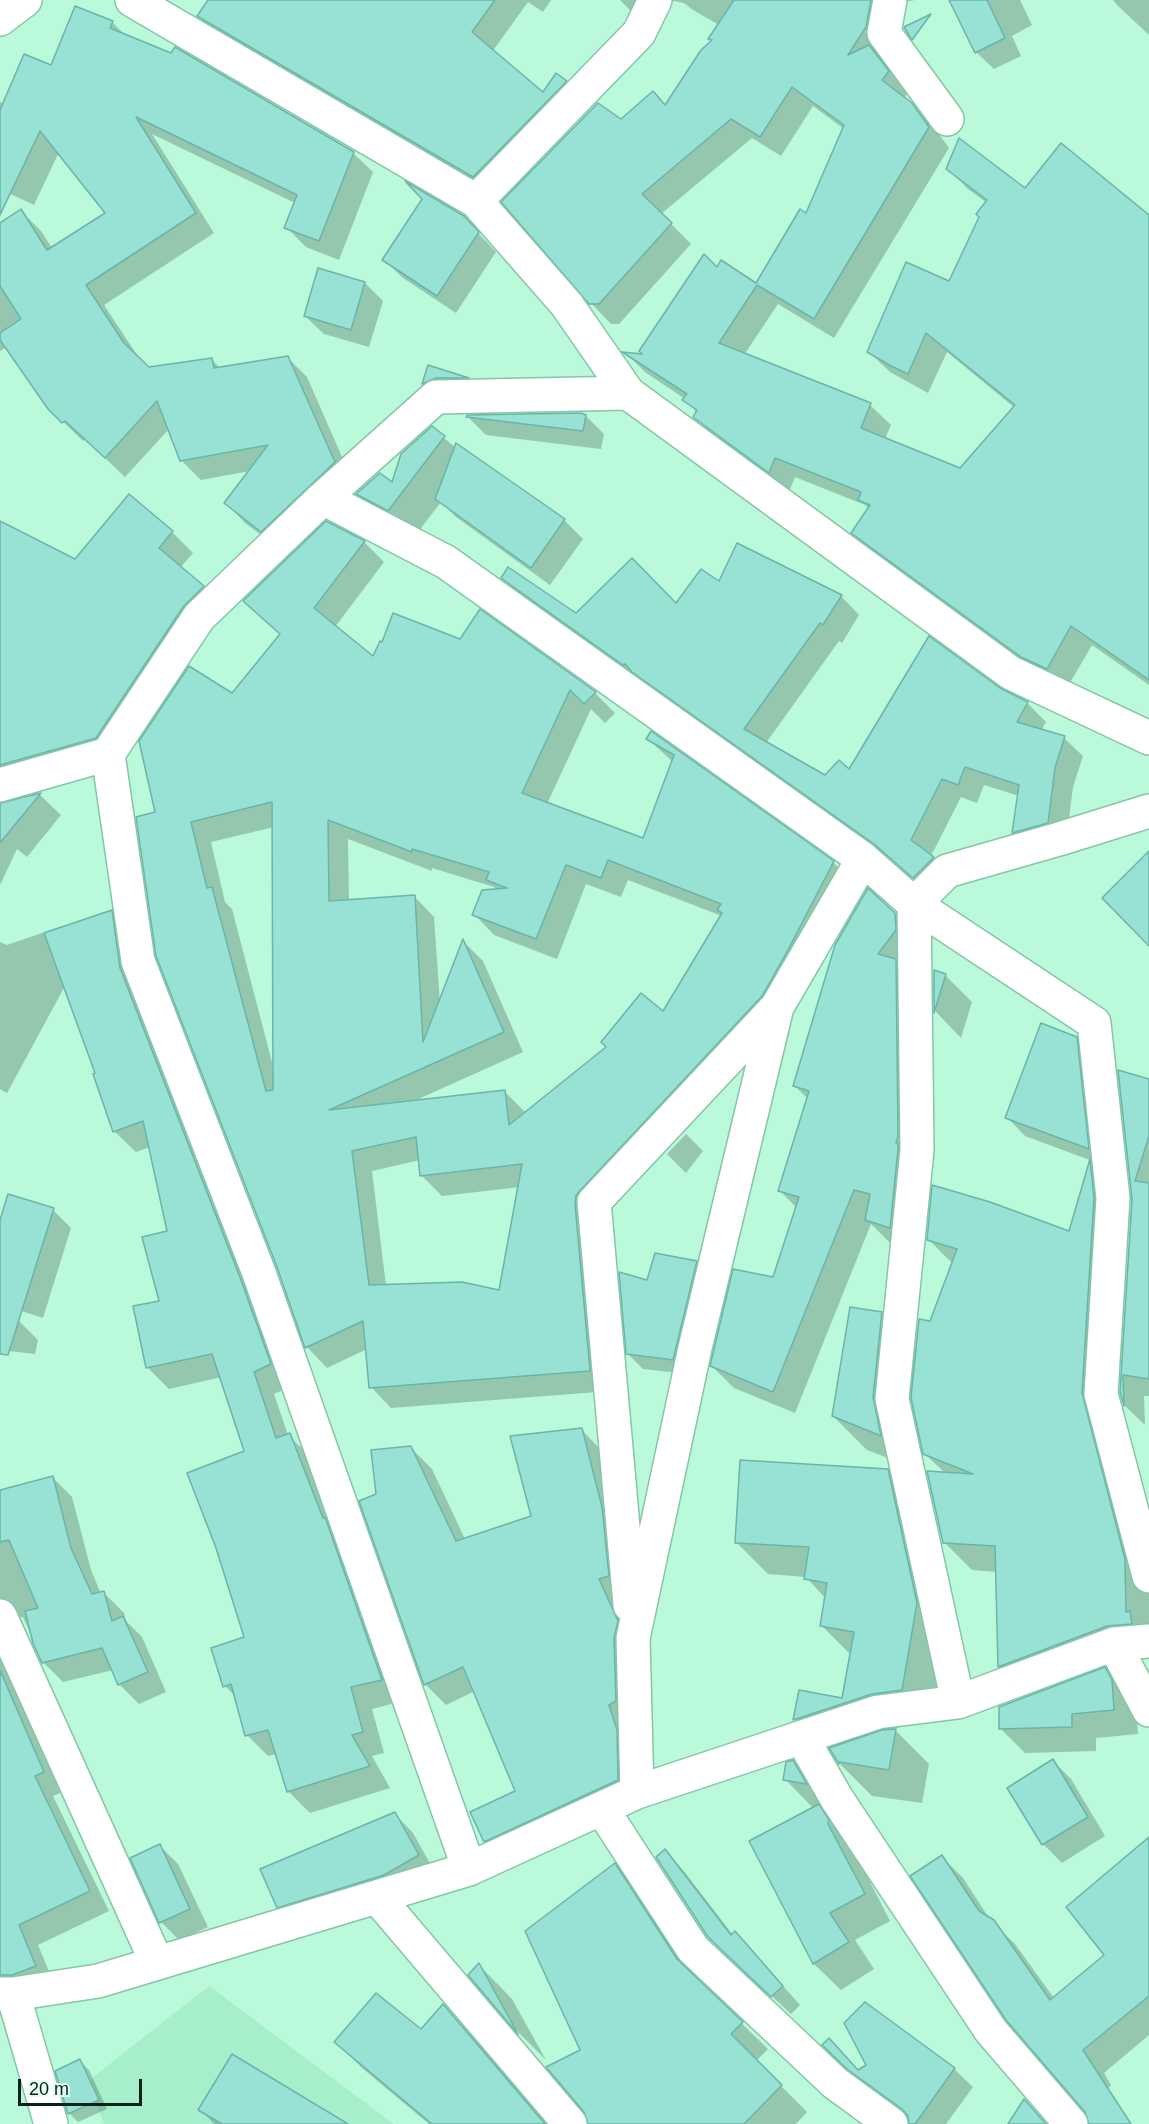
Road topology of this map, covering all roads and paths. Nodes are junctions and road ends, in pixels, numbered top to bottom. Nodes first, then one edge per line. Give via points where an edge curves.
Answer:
1 (132, 0) edge
2 (655, 0) edge
3 (890, 0) edge
4 (947, 119) dead end
5 (476, 201) junction
6 (628, 393) junction
7 (323, 498) junction
8 (1149, 738) edge
9 (108, 754) junction
10 (0, 785) edge
11 (1149, 811) edge
12 (863, 858) junction
13 (914, 904) junction
14 (777, 1007) junction
15 (1149, 1576) edge
16 (0, 1616) edge
17 (633, 1638) junction
18 (1149, 1641) edge
19 (1114, 1644) junction
20 (958, 1702) junction
21 (1149, 1710) edge
22 (802, 1738) junction
23 (638, 1792) junction
24 (602, 1809) junction
25 (469, 1869) junction
26 (377, 1897) junction
27 (157, 1963) junction
28 (7, 1994) edge
29 (51, 2124) edge
30 (570, 2124) edge
31 (891, 2124) edge
32 (1071, 2124) edge

1 - 5 street
2 - 5 street via 639,33
3 - 4 street via 884,33
5 - 6 street via 567,305
6 - 7 street via 436,397
6 - 8 street via 1011,673
7 - 9 street via 199,617
7 - 12 street via 446,562
9 - 10 street
9 - 25 street via 138,961 259,1273
11 - 13 street via 946,871
12 - 13 street
12 - 14 street
13 - 15 street via 1094,1023 1113,1198 1101,1394
13 - 20 street via 917,1150 892,1399
14 - 17 street via 695,1348
14 - 17 street via 594,1202
16 - 27 street
17 - 23 street
18 - 19 street
19 - 20 street
19 - 21 street
20 - 22 street via 878,1712
22 - 23 street
22 - 32 street via 837,1799 991,2031
23 - 24 street
24 - 25 street
24 - 31 street via 693,1949 835,2083
25 - 26 street
26 - 27 street
26 - 30 street
27 - 28 street via 98,1981
28 - 29 street

